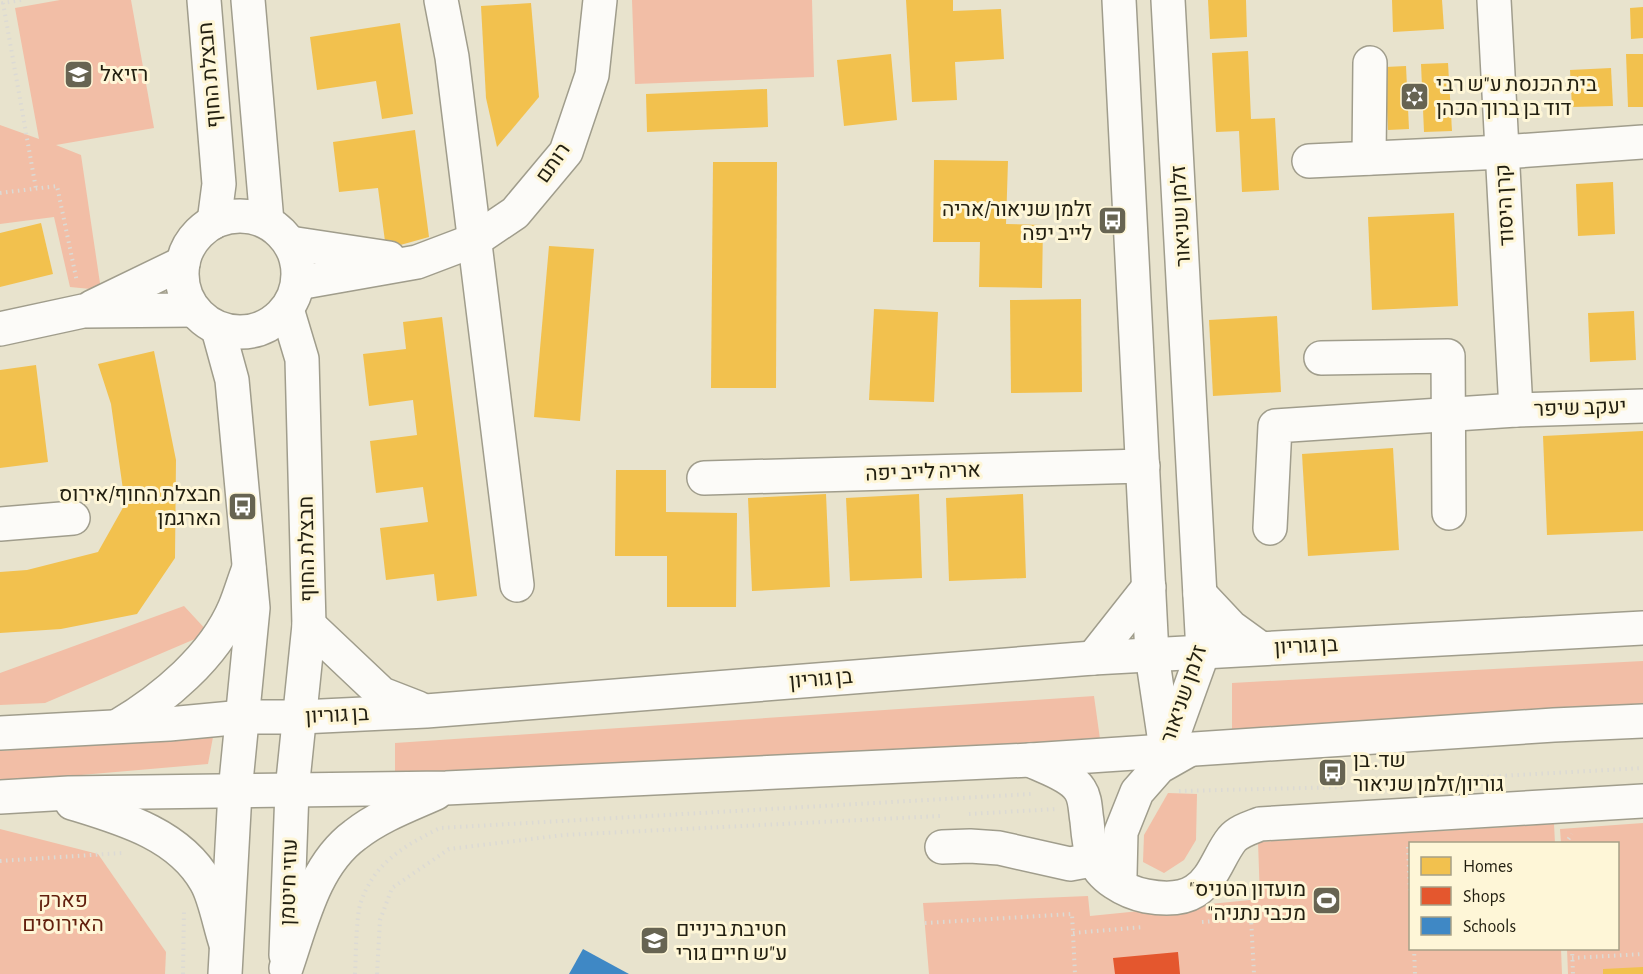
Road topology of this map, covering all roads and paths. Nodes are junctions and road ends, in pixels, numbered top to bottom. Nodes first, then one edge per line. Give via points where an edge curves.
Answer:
1 (21, 0) edge
2 (204, 0) edge
3 (248, 0) edge
4 (441, 0) edge
5 (600, 0) edge
6 (1119, 0) edge
7 (1168, 0) edge
8 (1494, 0) edge
9 (4, 2) edge
10 (1370, 63) dead end
11 (1643, 142) edge
12 (1503, 152) junction
13 (1369, 158) junction
14 (1309, 161) dead end
15 (36, 189) junction
16 (0, 193) edge
17 (214, 222) junction
18 (278, 233) junction
19 (475, 240) junction
20 (417, 262) junction
21 (183, 263) junction
22 (293, 296) junction
23 (83, 311) junction
24 (206, 319) junction
25 (0, 329) edge
26 (1321, 358) dead end
27 (1643, 406) edge
28 (1516, 410) junction
29 (1448, 416) junction
30 (1143, 466) junction
31 (704, 478) dead end
32 (1449, 513) dead end
33 (73, 518) dead end
34 (0, 524) edge
35 (1270, 528) dead end
36 (249, 568) junction
37 (517, 585) dead end
38 (1149, 587) junction
39 (1200, 594) junction
40 (309, 625) junction
41 (1643, 628) edge
42 (1260, 648) junction
43 (1203, 652) junction
44 (1152, 655) junction
45 (1093, 658) junction
46 (426, 711) junction
47 (243, 717) junction
48 (301, 717) junction
49 (1643, 721) edge
50 (118, 727) junction
51 (0, 733) edge
52 (1178, 751) junction
53 (1030, 760) junction
54 (1643, 768) edge
55 (1446, 779) dead end
56 (1475, 783) dead end
57 (1439, 784) dead end
58 (1346, 787) dead end
59 (446, 788) junction
60 (292, 790) junction
61 (235, 792) junction
62 (1137, 792) junction
63 (1033, 793) dead end
64 (44, 795) junction
65 (0, 797) edge
66 (1643, 801) edge
67 (1085, 808) junction
68 (967, 814) dead end
69 (943, 831) joint
70 (1408, 847) dead end
71 (127, 852) dead end
72 (0, 861) edge
73 (1111, 867) junction
74 (1409, 870) edge
75 (184, 908) dead end
76 (925, 923) dead end
77 (1195, 923) dead end
78 (1150, 927) dead end
79 (1073, 933) junction
80 (1414, 950) edge
81 (1572, 950) edge
82 (1643, 954) edge
83 (1572, 958) junction
84 (225, 959) edge
85 (285, 971) edge
86 (183, 974) edge
87 (355, 974) edge
88 (377, 974) edge
89 (1075, 974) edge
90 (1254, 974) edge
91 (1415, 974) edge
92 (1573, 974) edge

1 - 9 path
2 - 17 street, חבצלת החוף via 219,184
3 - 18 street, חבצלת החוף
4 - 19 street
5 - 19 street, רותם via 592,75 566,152 515,213
6 - 30 street, זלמן שניאור
7 - 39 street, זלמן שניאור
8 - 12 street, קרן היסוד
9 - 15 path
10 - 13 street
11 - 12 street
12 - 13 street
12 - 28 street, קרן היסוד
13 - 14 street
15 - 16 path
15 - 23 path via 57,186
17 - 18 street via 249,217
17 - 21 street via 189,247
18 - 20 street, רותם
18 - 22 street via 296,256
19 - 20 street, רותם
19 - 37 street
20 - 22 street, רותם
21 - 23 street
21 - 24 street via 184,287
22 - 24 street via 273,322 256,331 237,333
22 - 40 street, חבצלת החוף via 302,359
23 - 24 street
23 - 25 street
24 - 36 street via 232,380
26 - 29 street via 1448,356
27 - 28 street, יעקב שיפר
28 - 29 street, יעקב שיפר
29 - 32 street
29 - 35 street, יעקב שיפר via 1275,426
30 - 31 street, אריה לייב יפה
30 - 38 street, זלמן שניאור
33 - 34 street
36 - 47 street via 253,608
36 - 50 street via 234,609 215,641 167,693
38 - 44 street, זלמן שניאור
38 - 45 street
39 - 42 street via 1231,627
39 - 43 street, זלמן שניאור
40 - 46 street via 382,694
40 - 48 street, חבצלת החוף
41 - 42 street, בן גוריון
42 - 43 street, בן גוריון
43 - 44 street, בן גוריון
43 - 52 street, זלמן שניאור
44 - 45 street, בן גוריון
44 - 52 street, זלמן שניאור
45 - 46 street, בן גוריון
46 - 48 street, בן גוריון
47 - 48 street, בן גוריון
47 - 50 street, בן גוריון
47 - 61 street
48 - 60 street, חבצלת החוף
49 - 52 street
50 - 51 street, בן גוריון
52 - 53 street
52 - 62 street
53 - 59 street
53 - 67 street via 1074,782
54 - 55 path
56 - 57 path
58 - 62 path
59 - 60 street
59 - 85 street via 380,819 354,835 334,855 320,877
60 - 61 street
60 - 85 street, עוזי חיטמן
61 - 64 street
61 - 84 street
62 - 73 street
63 - 87 path via 440,828 409,843 377,870 360,906
64 - 65 street
64 - 84 street via 122,818 174,846 207,882
66 - 73 street via 1260,824 1233,838 1208,879 1195,891 1176,898 1134,894
67 - 68 path
67 - 73 street
69 - 73 street via 970,846 999,848 1070,864
69 - 88 path via 564,835 449,849 392,888 380,920
70 - 74 path
71 - 72 path
75 - 86 path
76 - 79 path via 1072,914
77 - 90 path via 1251,918
78 - 79 path
79 - 89 path
80 - 91 path
81 - 83 path
82 - 83 path
83 - 92 path

